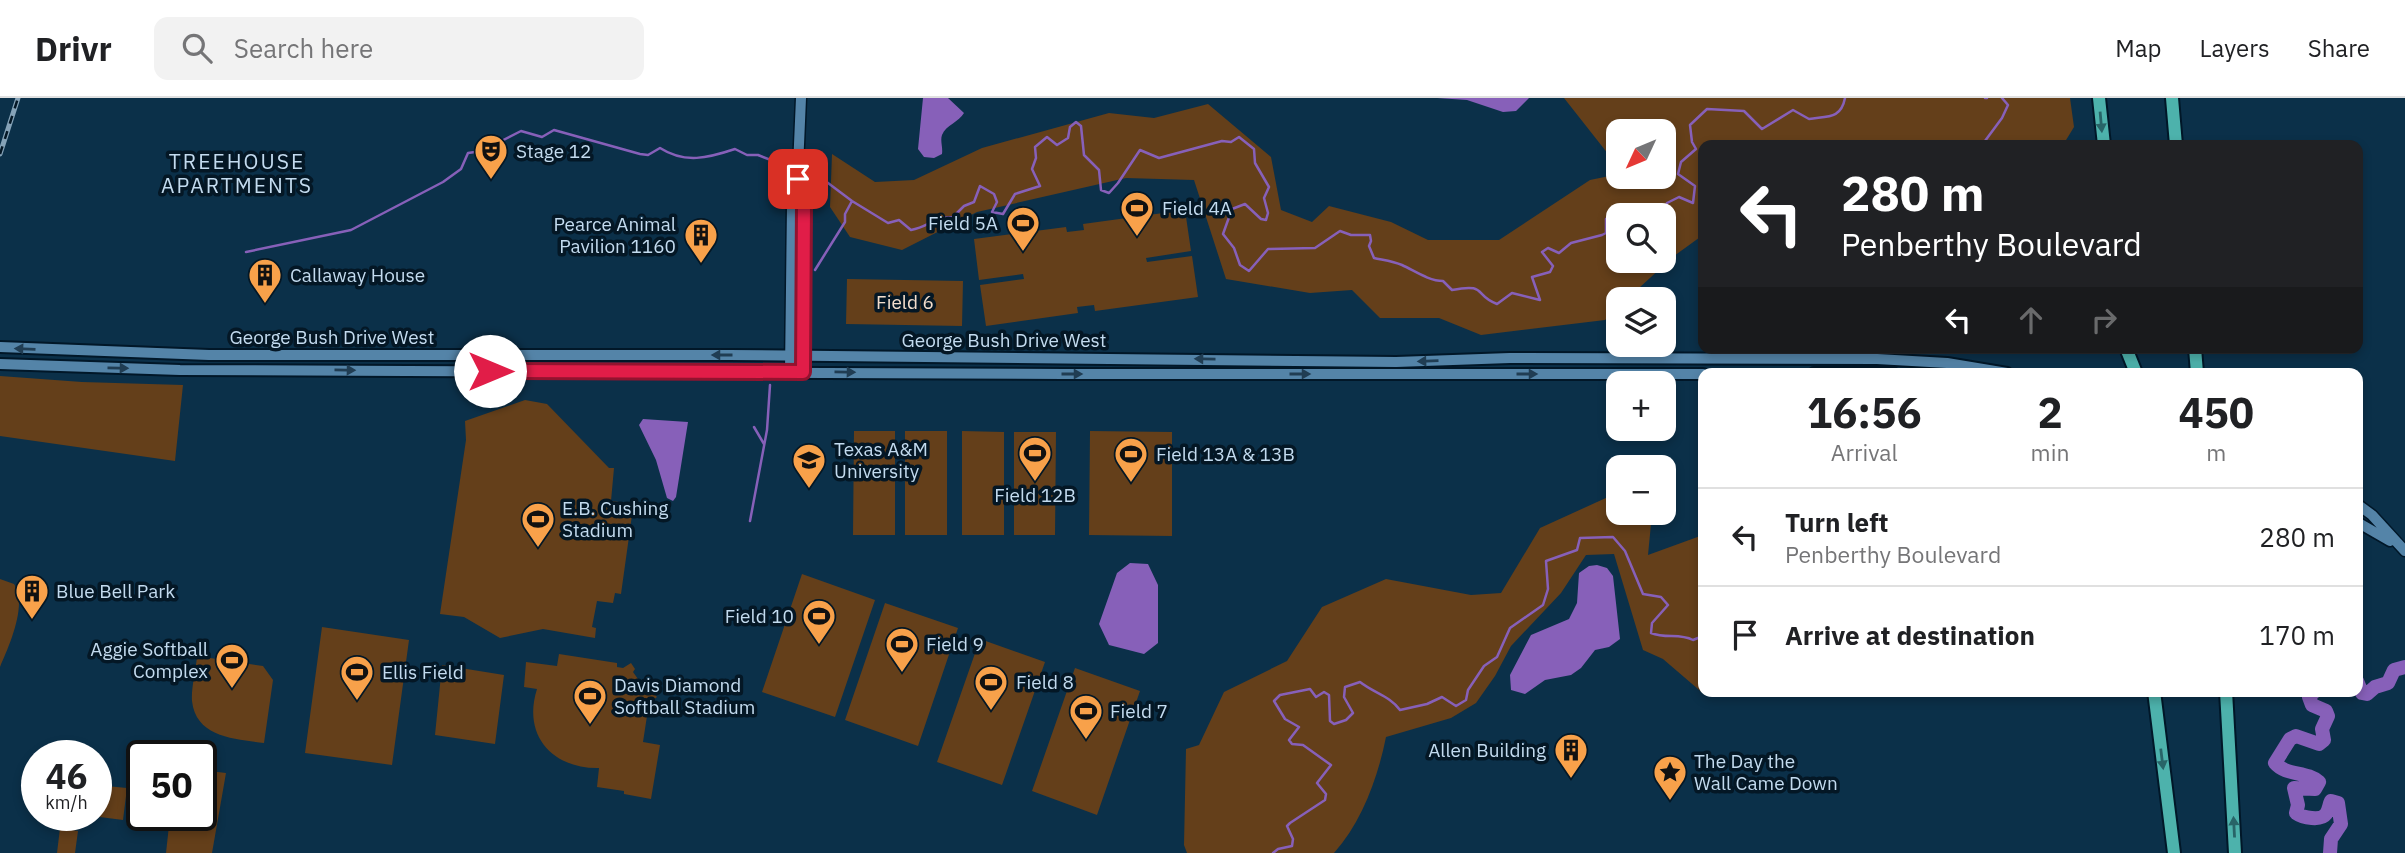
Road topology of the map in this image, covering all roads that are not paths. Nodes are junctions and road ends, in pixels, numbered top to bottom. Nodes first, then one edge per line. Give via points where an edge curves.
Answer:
1 (801, 98) edge
2 (2099, 98) edge
3 (2172, 98) edge
4 (2103, 140) edge
5 (2176, 140) edge
6 (797, 191) junction
7 (0, 348) edge
8 (490, 355) junction
9 (791, 357) junction
10 (804, 357) junction
11 (0, 364) edge
12 (1977, 368) edge
13 (432, 371) junction
14 (790, 372) junction
15 (803, 372) junction
16 (1698, 374) edge
17 (2363, 509) edge
18 (2363, 526) edge
19 (2401, 548) edge
20 (2155, 697) edge
21 (2226, 697) edge
22 (2174, 853) edge
23 (2235, 853) edge

1 - 6 street
2 -> 4 highway
3 - 5 highway
6 - 9 street via 792,205
6 - 10 street via 804,205
8 -> 7 main road, George Bush Drive West via 209,355
9 -> 8 main road, George Bush Drive West
8 - 13 main road via 488,362 448,362
9 - 10 main road, George Bush Drive West
9 - 14 street
12 -> 10 main road, George Bush Drive West via 1877,359 1396,362
10 - 15 street
11 -> 13 main road, George Bush Drive West
13 - 14 main road, George Bush Drive West
14 - 15 main road, George Bush Drive West
15 -> 16 main road, George Bush Drive West
17 - 19 street
18 - 19 street
20 -> 22 highway
23 -> 21 highway

